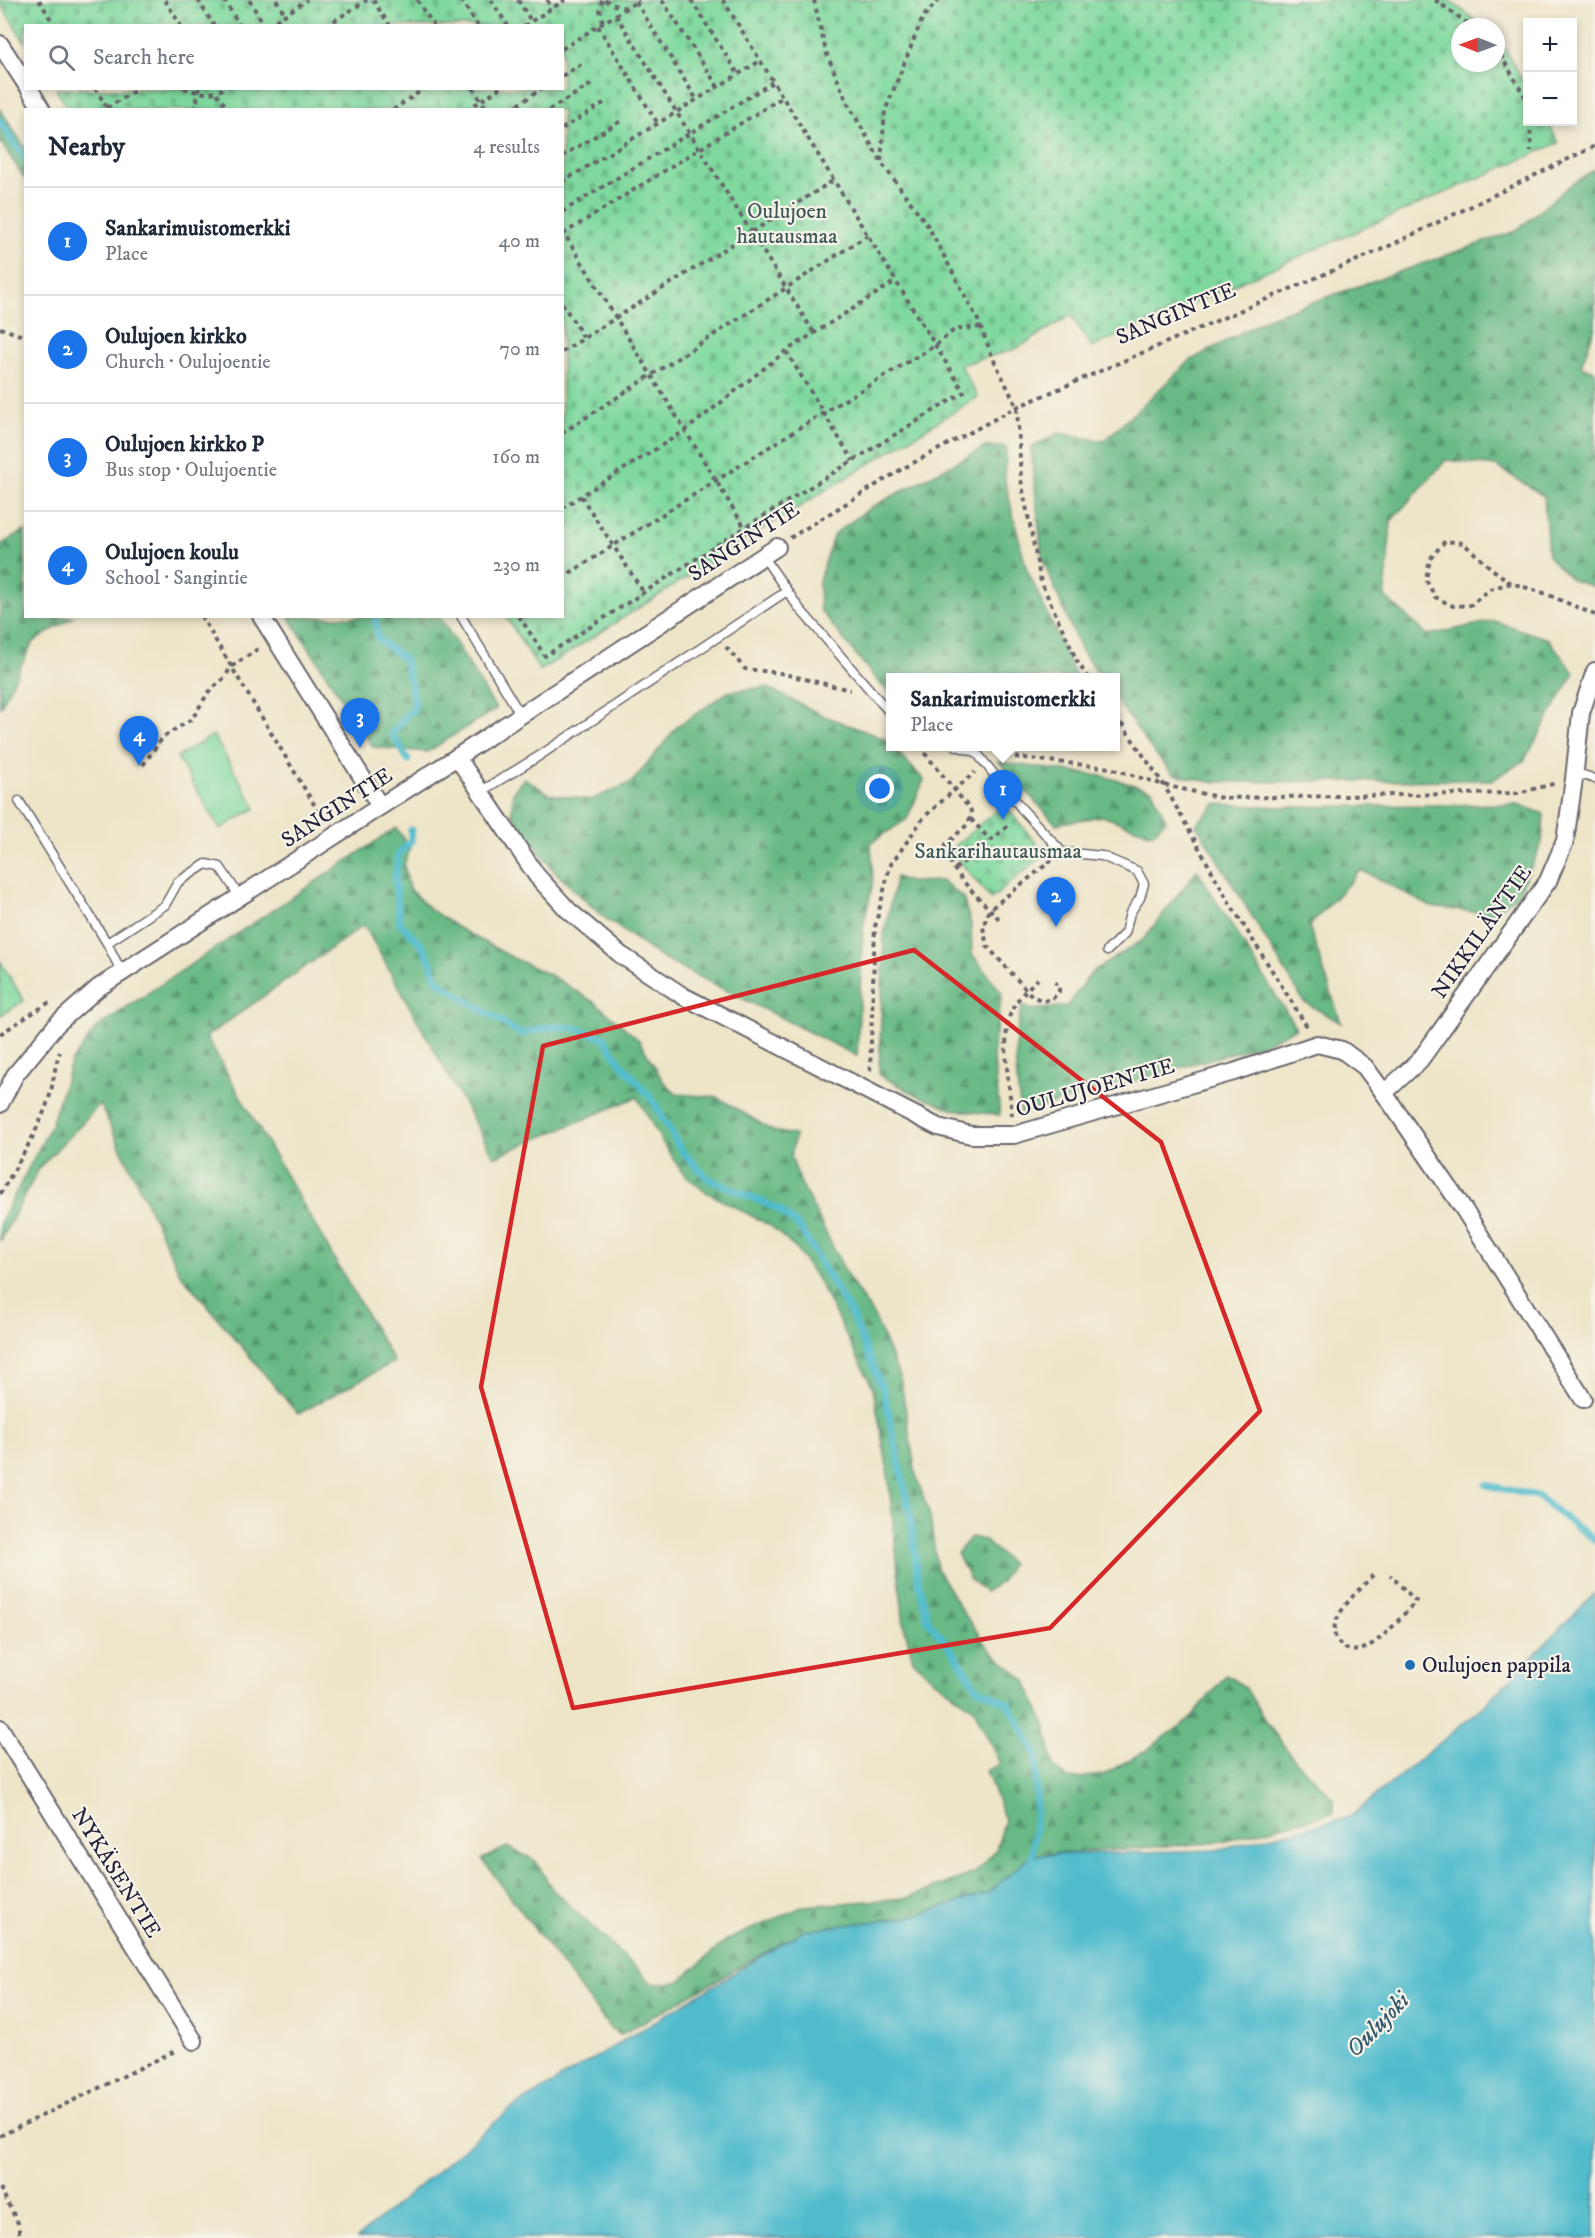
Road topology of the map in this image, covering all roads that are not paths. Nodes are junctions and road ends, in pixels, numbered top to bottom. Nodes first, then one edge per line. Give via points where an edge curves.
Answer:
1 (0, 44) edge
2 (24, 81) edge
3 (29, 90) edge
4 (41, 108) edge
5 (770, 551) joint
6 (787, 591) junction
7 (262, 618) edge
8 (462, 618) edge
9 (1595, 671) edge
10 (886, 707) edge
11 (520, 714) junction
12 (972, 751) edge
13 (457, 757) junction
14 (1574, 779) junction
15 (1595, 779) edge
16 (480, 792) junction
17 (19, 801) dead end
18 (380, 806) junction
19 (240, 897) junction
20 (107, 943) junction
21 (1107, 951) dead end
22 (122, 973) junction
23 (1384, 1093) junction
24 (0, 1104) edge
25 (1583, 1400) dead end
26 (0, 1728) edge
27 (194, 2041) road end

1 - 2 street
3 - 4 street
5 - 6 lane
5 - 11 street, SANGINTIE
6 - 10 lane
6 - 16 lane
7 - 18 street
8 - 11 lane
9 - 14 street, NIKKILÄNTIE via 1581,713
11 - 13 street, SANGINTIE
12 - 21 lane via 1062,852 1102,856 1137,871 1144,884 1140,898 1125,933
13 - 16 street, OULUJOENTIE
13 - 18 street, SANGINTIE
14 - 15 lane via 1583,775
14 - 23 street, NIKKILÄNTIE via 1564,841 1548,881 1420,1060
16 - 23 street, OULUJOENTIE via 545,884 568,910 621,955 683,996 938,1128 971,1135 1014,1135 1317,1044 1342,1050 1365,1067
17 - 20 lane
18 - 19 street, SANGINTIE
19 - 20 lane via 220,867 207,864 178,882 165,904
19 - 22 street, SANGINTIE
20 - 22 lane
22 - 24 street, SANGINTIE via 98,988 57,1024 15,1075
23 - 25 street
26 - 27 street, NYKÄSENTIE

